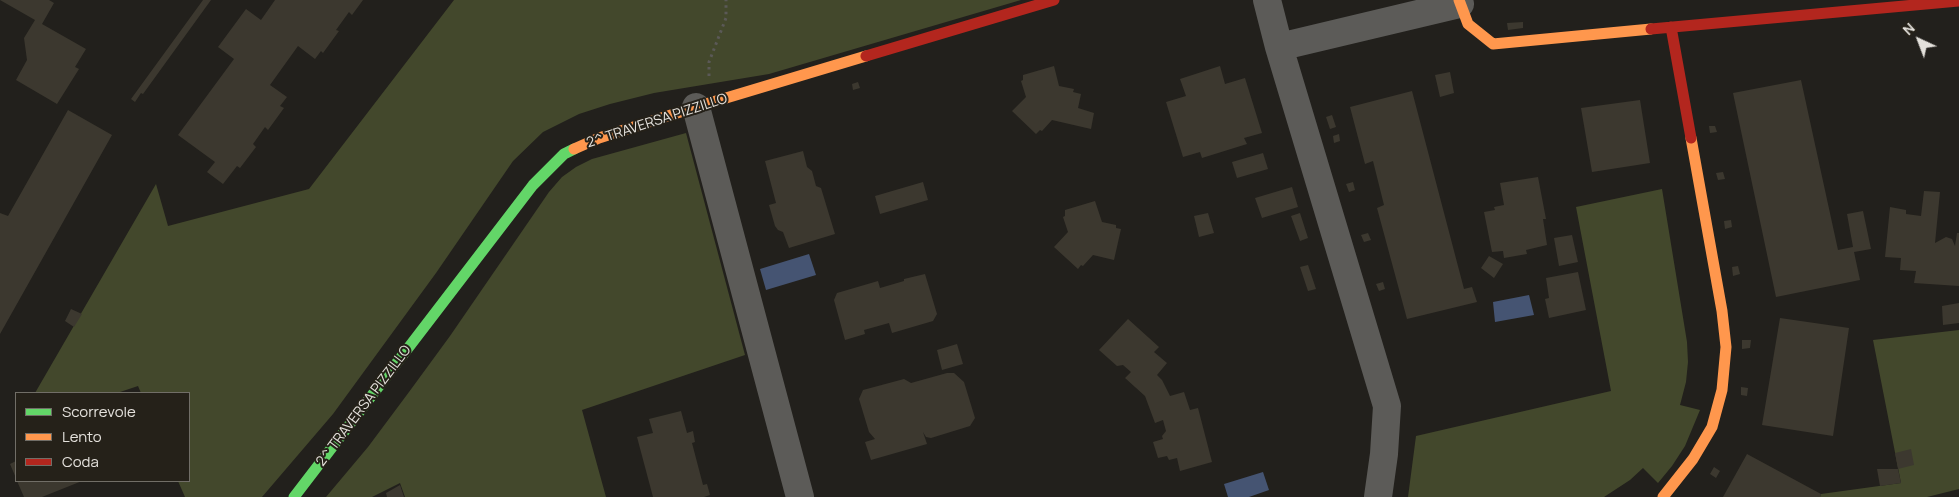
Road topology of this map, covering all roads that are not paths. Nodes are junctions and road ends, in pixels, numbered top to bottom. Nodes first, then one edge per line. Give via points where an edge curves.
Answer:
1 (1054, 0) edge
2 (1267, 0) edge
3 (1959, 1) edge
4 (1459, 2) edge
5 (1671, 27) junction
6 (1279, 47) junction
7 (696, 107) junction
8 (294, 497) edge
9 (800, 497) edge
10 (1378, 497) edge
11 (1664, 497) edge

1 - 7 street, 2^ TRAVERSA PIZZILLO
2 - 6 street
3 - 5 street
4 - 5 street via 1468,24 1493,44
4 - 6 street
5 - 11 street via 1726,347 1722,390 1712,427 1694,459
6 - 10 street via 1387,406
7 - 8 street, 2^ TRAVERSA PIZZILLO via 599,138 564,154 533,185
7 - 9 street

